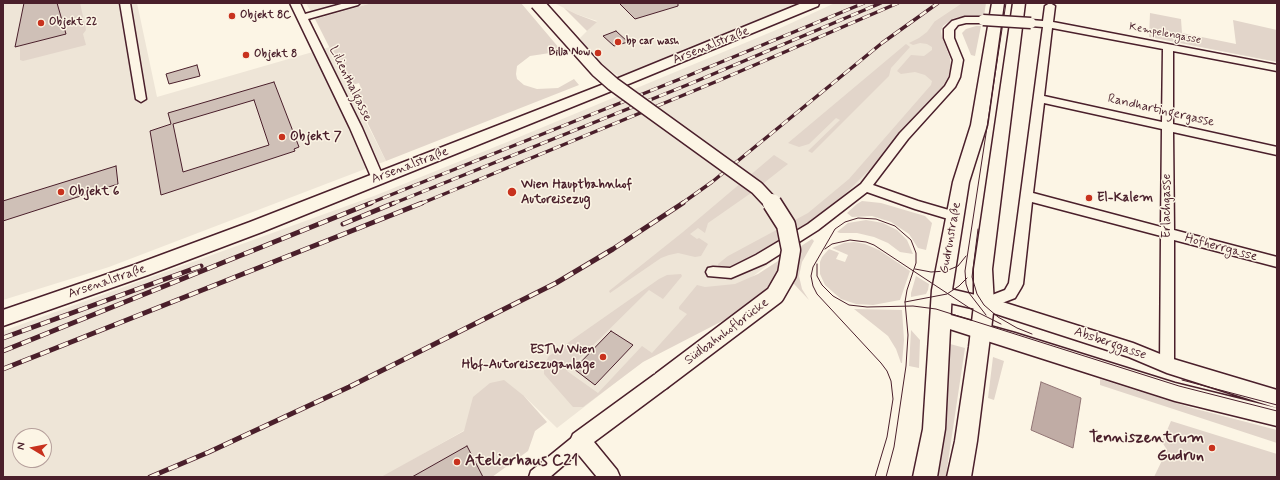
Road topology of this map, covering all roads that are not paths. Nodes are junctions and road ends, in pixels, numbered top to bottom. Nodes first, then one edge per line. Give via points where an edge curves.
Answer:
1 (125, 3) edge
2 (295, 3) edge
3 (356, 3) edge
4 (537, 3) edge
5 (813, 3) edge
6 (998, 3) edge
7 (1019, 3) edge
8 (1050, 6) dead end
9 (302, 18) junction
10 (1048, 24) junction
11 (1168, 46) junction
12 (1277, 68) edge
13 (1038, 98) junction
14 (141, 99) dead end
15 (1168, 127) junction
16 (1277, 152) edge
17 (378, 179) junction
18 (865, 187) junction
19 (1027, 196) junction
20 (955, 216) junction
21 (1167, 233) junction
22 (1277, 262) edge
23 (713, 272) dead end
24 (942, 297) junction
25 (984, 304) junction
26 (3, 318) edge
27 (940, 319) junction
28 (981, 331) junction
29 (1167, 365) junction
30 (1277, 399) edge
31 (1277, 417) edge
32 (580, 441) junction
33 (537, 477) edge
34 (610, 477) edge
35 (925, 477) edge
36 (959, 477) edge

1 - 14 street
2 - 9 street, Lilienthalgasse
3 - 9 street
4 - 32 street, Südbahnhofbrücke, bridge via 597,70 766,197 782,217 790,239 787,274 775,295
5 - 17 main road, Arsenalstraße via 609,88
6 - 20 main road, Gudrunstraße via 979,125 963,172
7 - 25 main road via 983,269
8 - 10 street
9 - 17 street, Lilienthalgasse
10 - 11 street, Kempelengasse
10 - 13 street
10 - 18 street, Kempelengasse, bridge via 983,20 955,23 948,33 958,60 956,77 950,87 904,136
11 - 12 street, Kempelengasse
11 - 15 street, Erlachgasse
13 - 15 street, Randhartingergasse
13 - 19 street
15 - 16 street, Randhartingergasse
15 - 21 street, Erlachgasse
17 - 26 main road, Arsenalstraße via 164,262
18 - 20 street
18 - 23 street via 813,227 762,259 731,273
19 - 21 street, Hofherrgasse
19 - 25 street via 1016,284 1010,294
20 - 24 main road, Gudrunstraße
21 - 22 street, Hofherrgasse
21 - 29 street, Erlachgasse
24 - 25 street, Absberggasse via 950,296
24 - 27 main road, Gudrunstraße
25 - 28 main road
25 - 29 street, Absberggasse via 1134,351
27 - 28 street, Absberggasse
27 - 35 main road, Gudrunstraße via 934,429
28 - 31 street, Absberggasse via 1188,396
28 - 36 main road
29 - 30 street, Absberggasse
32 - 33 street
32 - 34 street

